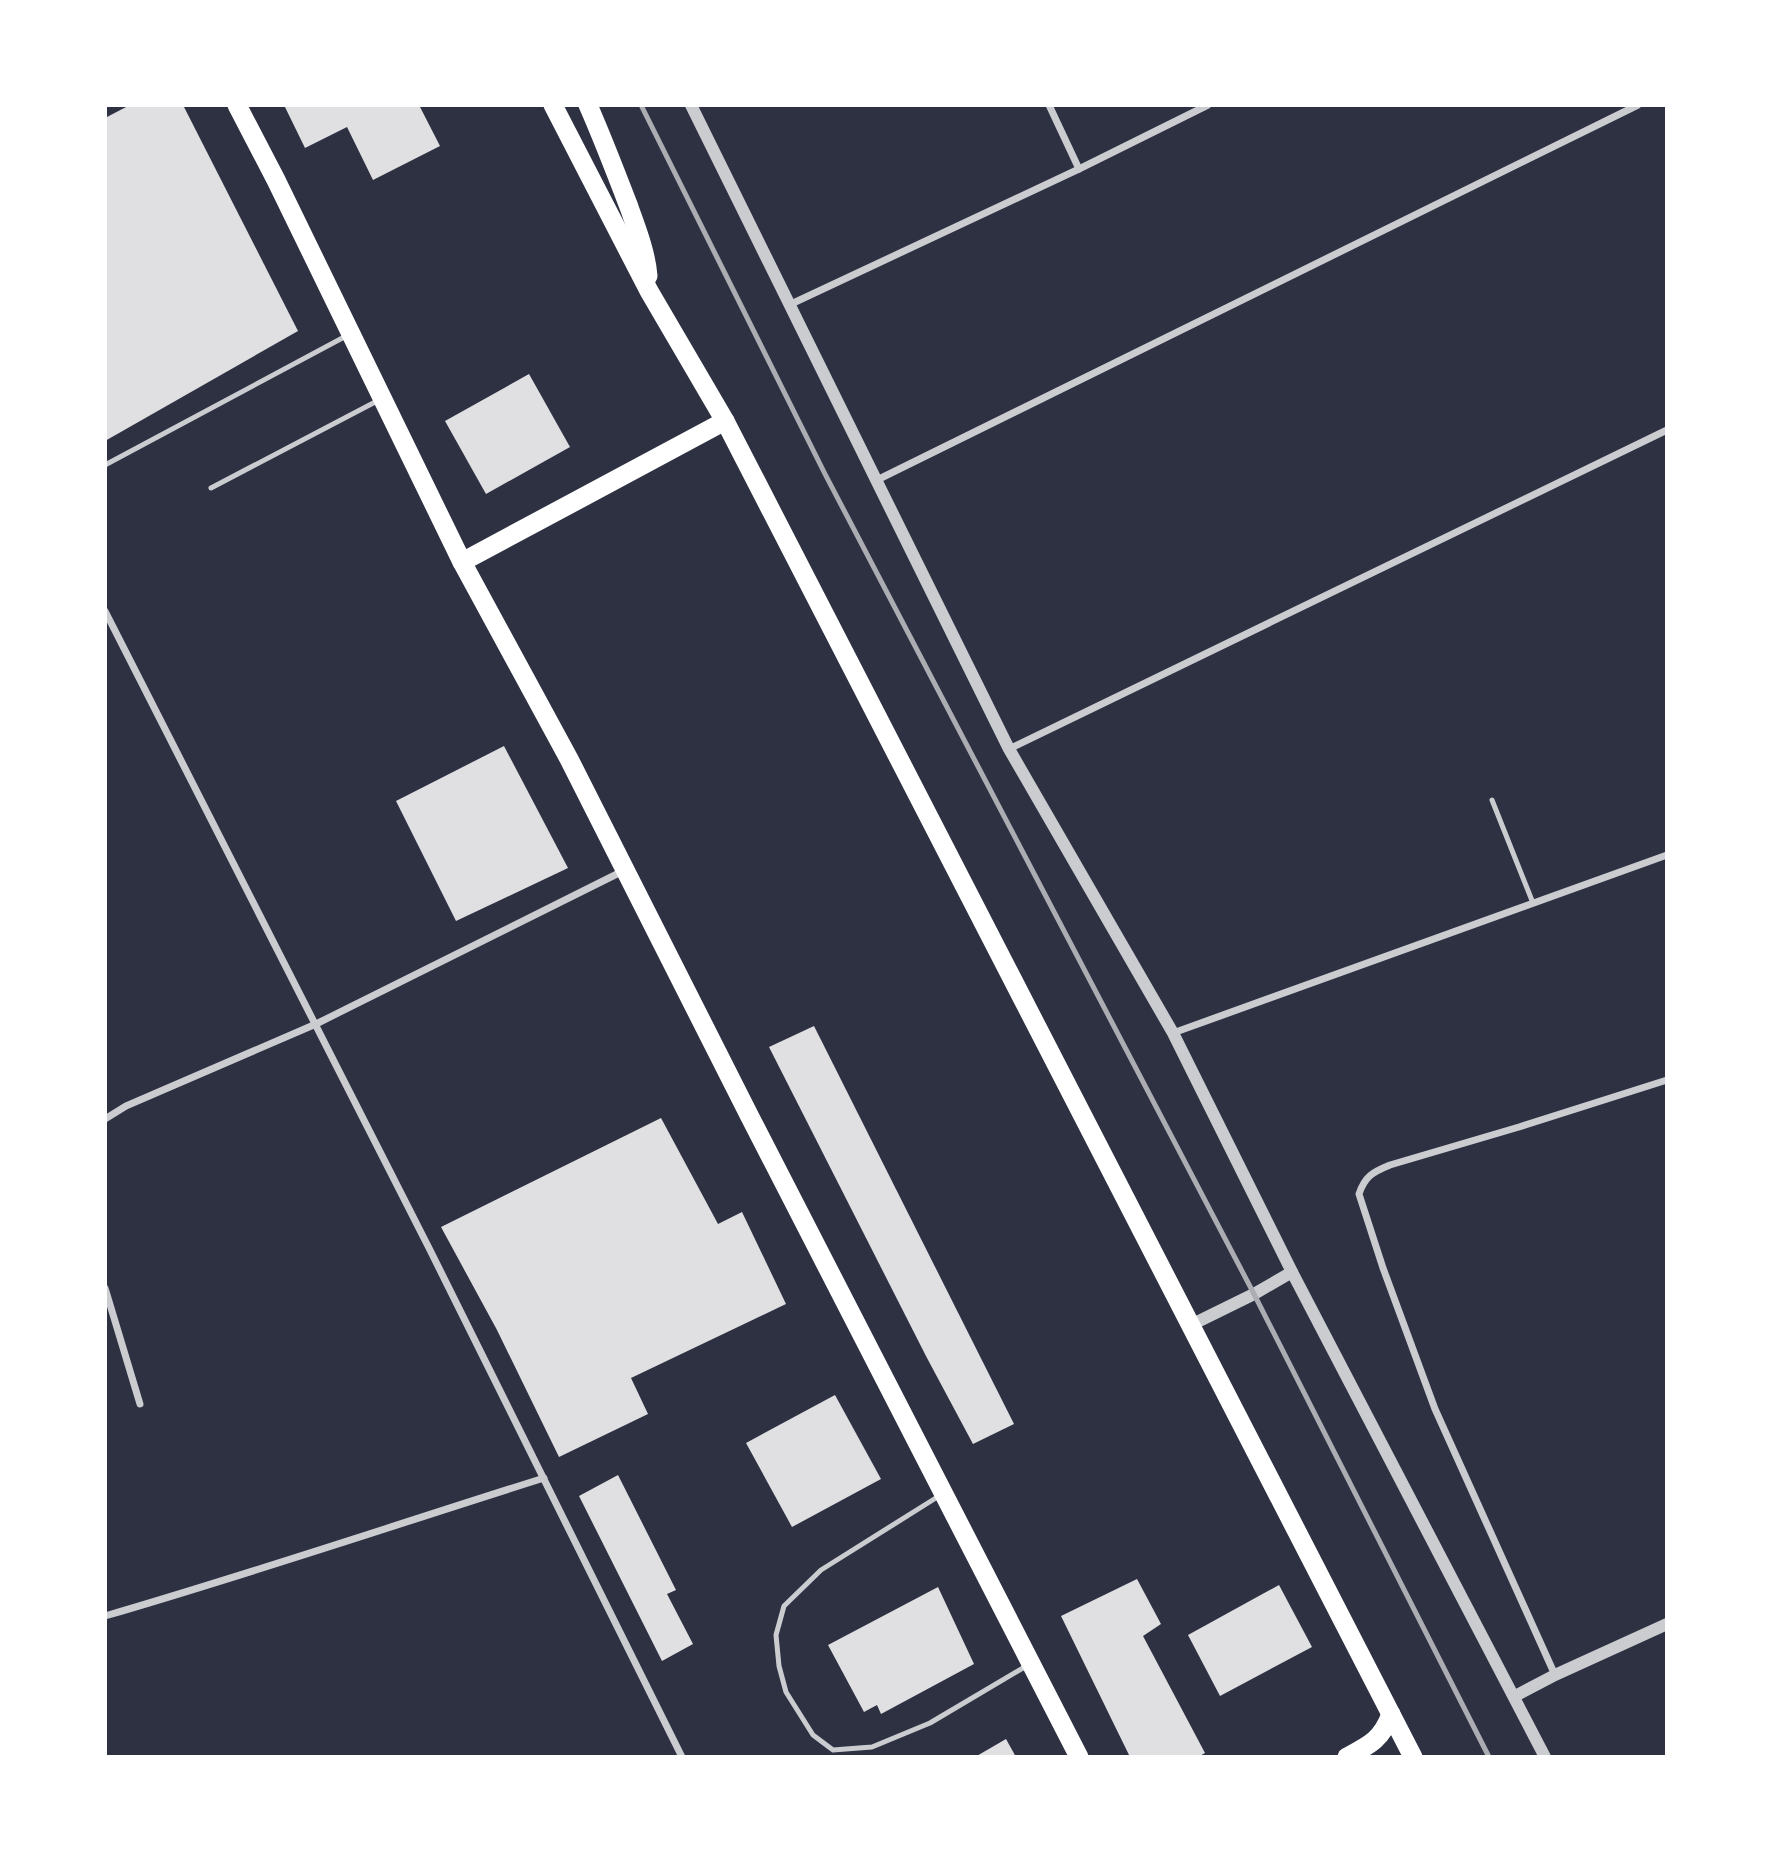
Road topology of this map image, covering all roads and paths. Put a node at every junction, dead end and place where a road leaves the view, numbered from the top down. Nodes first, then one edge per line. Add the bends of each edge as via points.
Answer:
1 (237, 105) edge
2 (553, 105) edge
3 (588, 105) edge
4 (691, 105) edge
5 (1049, 105) edge
6 (1208, 105) edge
7 (1639, 105) edge
8 (1079, 169) junction
9 (649, 291) junction
10 (789, 305) junction
11 (351, 334) junction
12 (382, 398) junction
13 (725, 421) junction
14 (1667, 430) edge
15 (105, 465) edge
16 (877, 481) junction
17 (211, 488) dead end
18 (462, 562) junction
19 (105, 611) edge
20 (1009, 749) junction
21 (1492, 800) dead end
22 (1667, 855) edge
23 (626, 870) junction
24 (1533, 903) junction
25 (316, 1024) junction
26 (1173, 1033) junction
27 (1667, 1080) edge
28 (105, 1119) edge
29 (1292, 1272) junction
30 (105, 1288) edge
31 (1191, 1325) junction
32 (140, 1404) dead end
33 (544, 1478) junction
34 (944, 1492) junction
35 (105, 1616) edge
36 (1667, 1624) edge
37 (1032, 1663) junction
38 (1555, 1675) junction
39 (1515, 1696) junction
40 (1391, 1714) junction
41 (682, 1757) edge
42 (1079, 1757) edge
43 (1347, 1757) edge
44 (1413, 1757) edge
45 (1545, 1757) edge

1 - 11 highway
2 - 9 highway
3 - 9 highway via 638,232 647,261
4 - 10 street
5 - 8 street
6 - 8 street
7 - 16 street
8 - 10 street
9 - 13 highway
10 - 16 street
11 - 12 highway
11 - 15 lane
12 - 17 lane
12 - 18 highway
13 - 18 highway
13 - 31 highway
14 - 20 street
16 - 20 street
18 - 23 highway
19 - 25 street
20 - 26 street
21 - 24 lane
22 - 24 street
23 - 25 street
23 - 34 highway
24 - 26 street
25 - 28 street
25 - 33 street
26 - 29 street
27 - 38 street via 1390,1165 1372,1172 1359,1194 1435,1409
29 - 31 street
29 - 39 street
30 - 32 street
31 - 40 highway
33 - 35 street
33 - 41 street
34 - 37 highway
34 - 37 lane via 821,1570 784,1606 776,1635 786,1692 813,1735 833,1750 872,1747 930,1723
36 - 38 street
37 - 42 highway
38 - 39 street
39 - 45 street
40 - 43 highway via 1378,1738
40 - 44 highway

